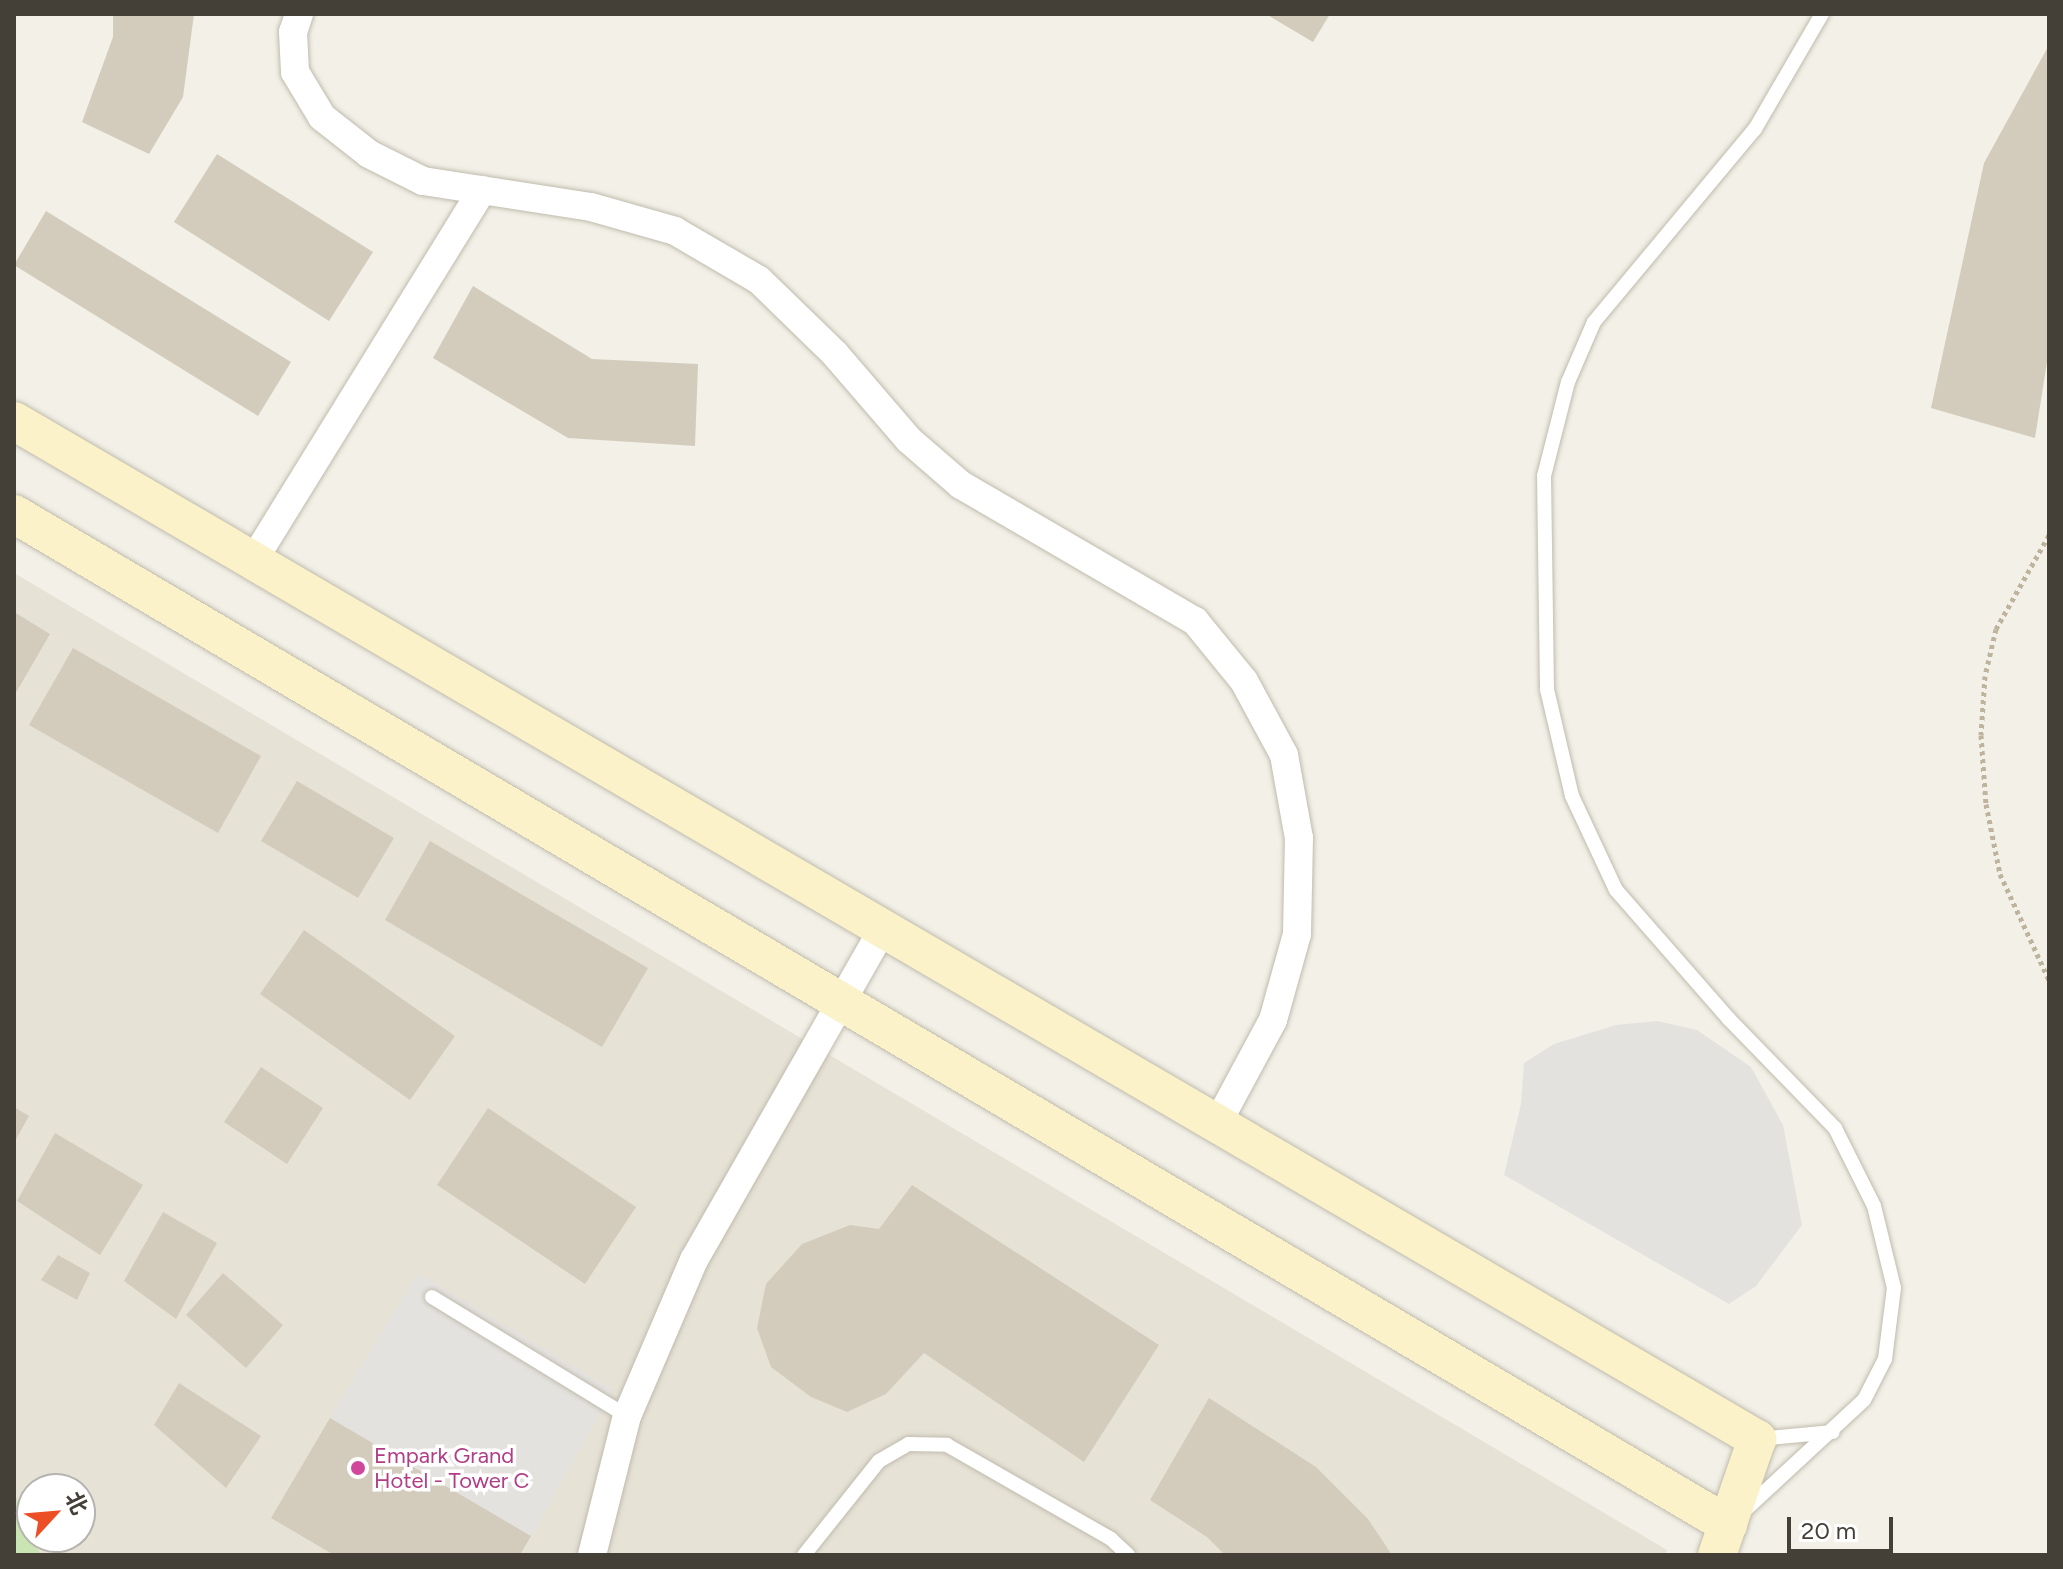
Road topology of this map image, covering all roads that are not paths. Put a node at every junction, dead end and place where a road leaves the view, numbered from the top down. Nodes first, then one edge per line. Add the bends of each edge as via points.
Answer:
1 (299, 14) edge
2 (1822, 14) edge
3 (482, 190) junction
4 (14, 421) edge
5 (14, 514) edge
6 (253, 561) junction
7 (883, 929) junction
8 (841, 999) junction
9 (1217, 1124) junction
10 (432, 1297) dead end
11 (627, 1416) junction
12 (1833, 1432) junction
13 (1757, 1439) junction
14 (1723, 1540) edge
15 (592, 1555) edge
16 (804, 1555) edge
17 (1128, 1555) edge

1 - 3 street via 293,32 295,72 322,117 369,154 423,181
2 - 12 lane via 1755,129 1613,294 1584,342 1563,396 1544,476 1544,586 1547,689 1572,796 1616,890 1729,1019 1835,1128 1874,1206 1894,1288 1885,1359 1864,1400
3 - 6 street
3 - 9 street via 591,207 675,231 759,280 835,354 909,440 961,485 1195,621 1244,681 1284,755 1299,838 1297,934 1273,1020
4 - 6 street
5 - 8 street
6 - 7 street
7 - 8 street
7 - 9 street
8 - 11 street via 694,1260
8 - 14 street
9 - 13 street
10 - 11 lane
11 - 15 street
12 - 13 lane
12 - 14 lane
13 - 14 street
16 - 17 lane via 879,1461 908,1444 947,1445 1111,1539

